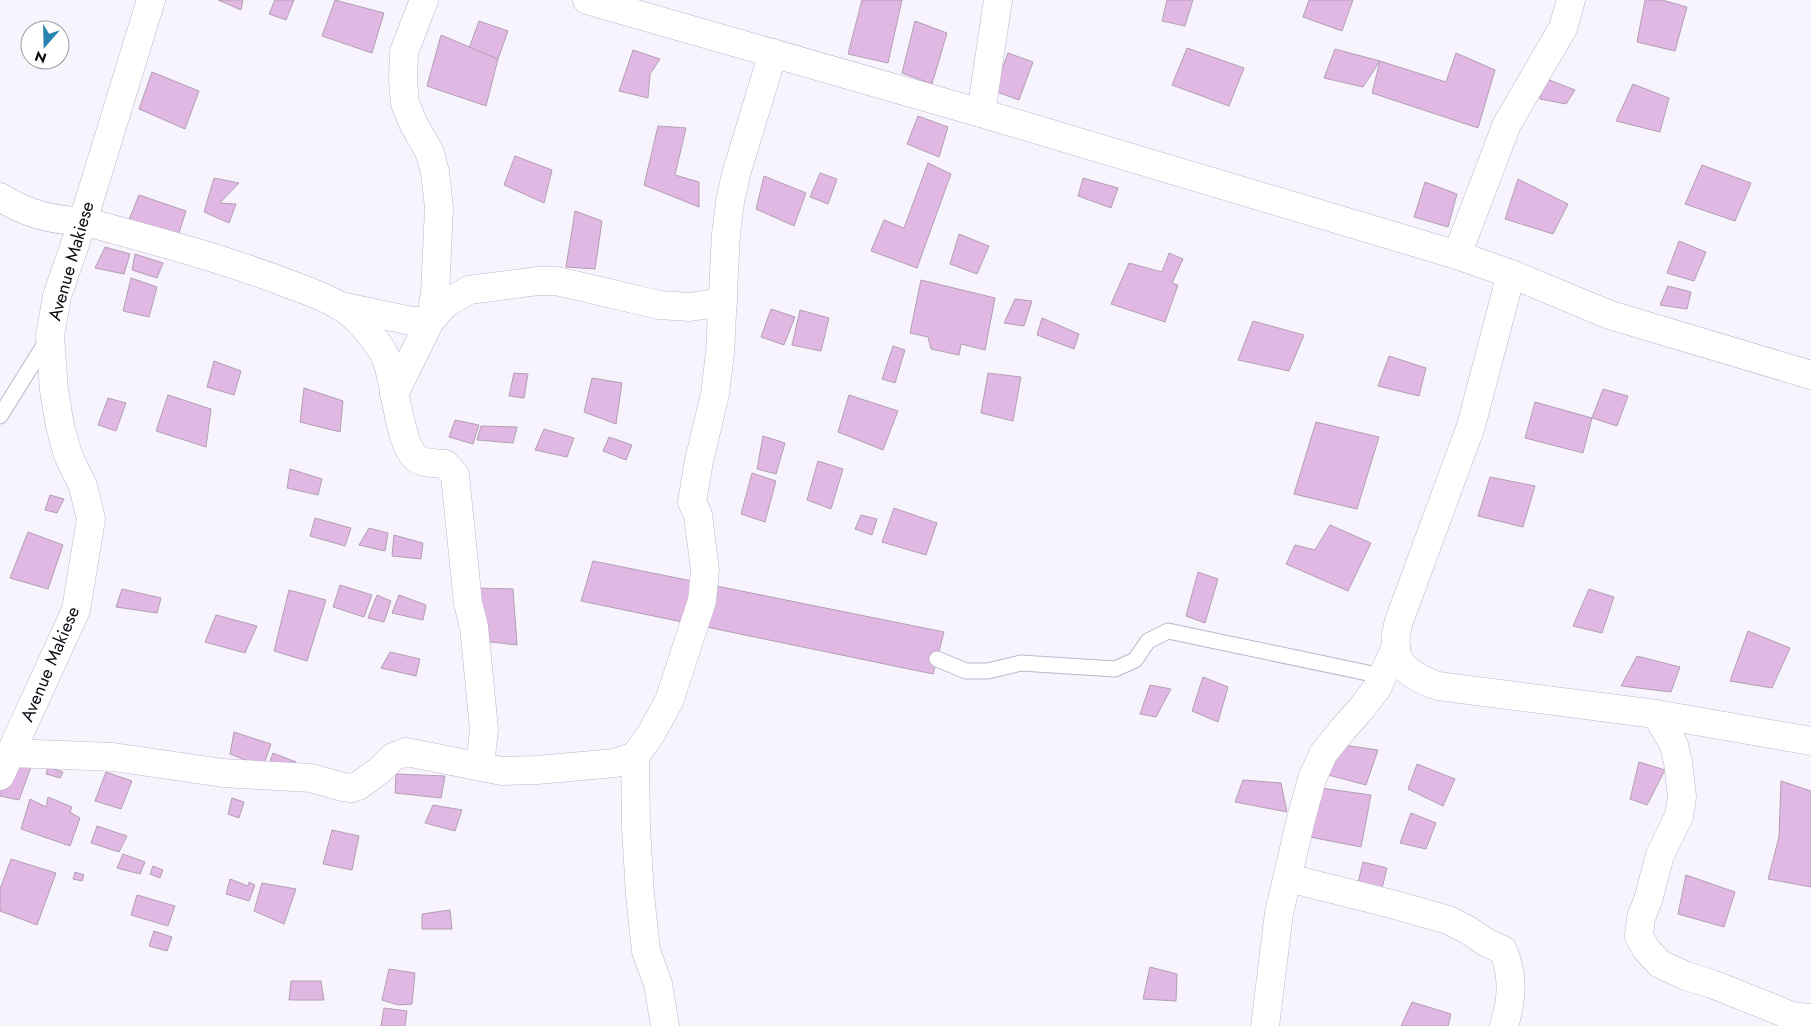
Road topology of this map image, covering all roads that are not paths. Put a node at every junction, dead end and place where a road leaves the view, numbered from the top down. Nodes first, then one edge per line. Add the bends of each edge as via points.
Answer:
1 (424, 0) edge
2 (587, 0) edge
3 (998, 0) edge
4 (1571, 0) edge
5 (155, 1) edge
6 (773, 53) junction
7 (981, 113) junction
8 (0, 197) edge
9 (83, 221) junction
10 (1457, 255) junction
11 (1511, 274) junction
12 (723, 302) junction
13 (339, 305) junction
14 (430, 321) junction
15 (50, 336) junction
16 (1811, 375) edge
17 (394, 394) junction
18 (0, 416) edge
19 (1396, 647) junction
20 (938, 659) dead end
21 (1382, 676) junction
22 (1656, 714) junction
23 (1811, 741) edge
24 (635, 756) junction
25 (4, 760) edge
26 (480, 766) junction
27 (1288, 878) junction
28 (1811, 1018) edge
29 (666, 1026) edge
30 (1265, 1026) edge
31 (1504, 1026) edge

1 - 14 street via 404,52 403,80 405,103 430,153 435,172 439,208 435,294
2 - 6 street
3 - 7 street
4 - 10 street via 1563,28 1507,124
5 - 9 street, Avenue Makiese
6 - 7 street
6 - 12 street via 730,202
7 - 10 street
8 - 9 street via 16,208 65,221
9 - 13 street via 246,267
9 - 15 street, Avenue Makiese via 57,296
10 - 11 street
11 - 16 street via 1610,315
11 - 19 street via 1471,426 1399,621
12 - 14 street via 690,307 659,304 574,285 538,281 469,290 446,303
12 - 24 street via 715,394 692,502 698,515 705,570 702,600 669,701
13 - 14 street via 412,321
13 - 17 street via 358,320 387,359
14 - 17 street
15 - 18 lane
15 - 25 street, Avenue Makiese via 60,426 68,455 83,486 91,519 76,610
17 - 26 street via 401,425 415,457 424,462 446,464 455,476 484,729
19 - 21 street
19 - 22 street via 1405,668 1417,678 1438,686
20 - 21 lane via 966,671 988,672 1020,663 1115,669 1135,660 1148,641 1168,632
21 - 27 street via 1377,688 1323,754 1312,779
22 - 23 street
22 - 28 street via 1674,745 1682,797 1678,816 1660,855 1641,918 1639,936 1660,964 1792,1016
24 - 26 street via 615,763 537,770 502,771
24 - 29 street via 636,827 646,951 658,984
25 - 26 street via 113,758 223,773 311,778 351,788 380,770 393,757 406,752
27 - 30 street via 1280,913
27 - 31 street via 1448,920 1503,950 1509,965 1512,990

